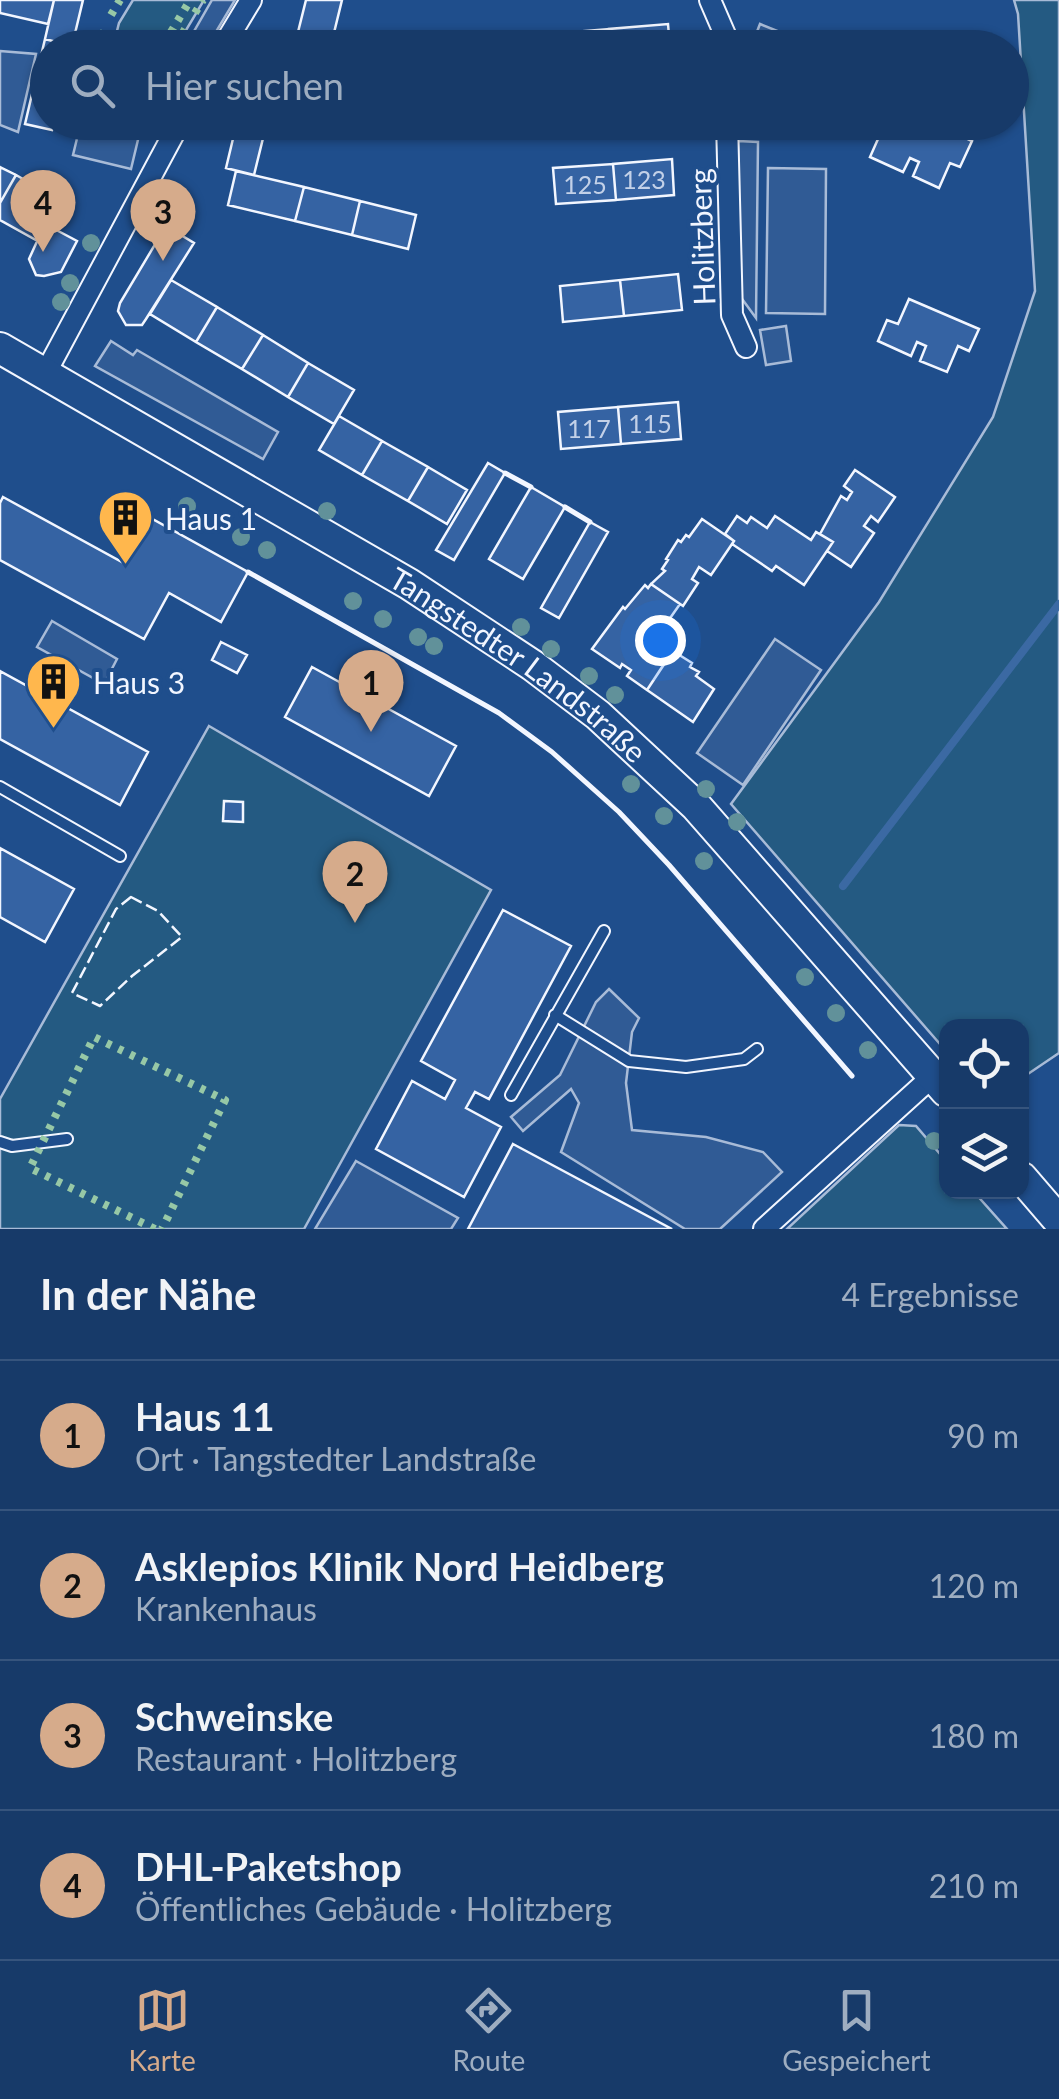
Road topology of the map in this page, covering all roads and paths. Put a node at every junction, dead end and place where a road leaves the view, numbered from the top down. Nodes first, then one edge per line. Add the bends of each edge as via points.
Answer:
1 (251, 0) edge
2 (710, 0) edge
3 (233, 30) edge
4 (723, 30) edge
5 (170, 140) edge
6 (727, 140) edge
7 (746, 347) dead end
8 (0, 348) edge
9 (45, 374) junction
10 (0, 787) edge
11 (120, 856) dead end
12 (604, 931) dead end
13 (555, 1015) junction
14 (757, 1049) dead end
15 (939, 1082) edge
16 (939, 1084) edge
17 (510, 1095) dead end
18 (67, 1139) dead end
19 (0, 1142) edge
20 (1029, 1186) edge
21 (1059, 1221) edge
22 (764, 1229) edge

1 - 3 street
2 - 4 street
5 - 9 street
6 - 7 street, Holitzberg via 732,315
8 - 9 street, Tangstedter Landstraße
9 - 15 street, Tangstedter Landstraße via 409,584 598,714 696,806
10 - 11 lane
12 - 13 lane
13 - 14 lane via 629,1060 686,1067 744,1059
13 - 17 lane
16 - 22 street
18 - 19 lane
20 - 21 street

